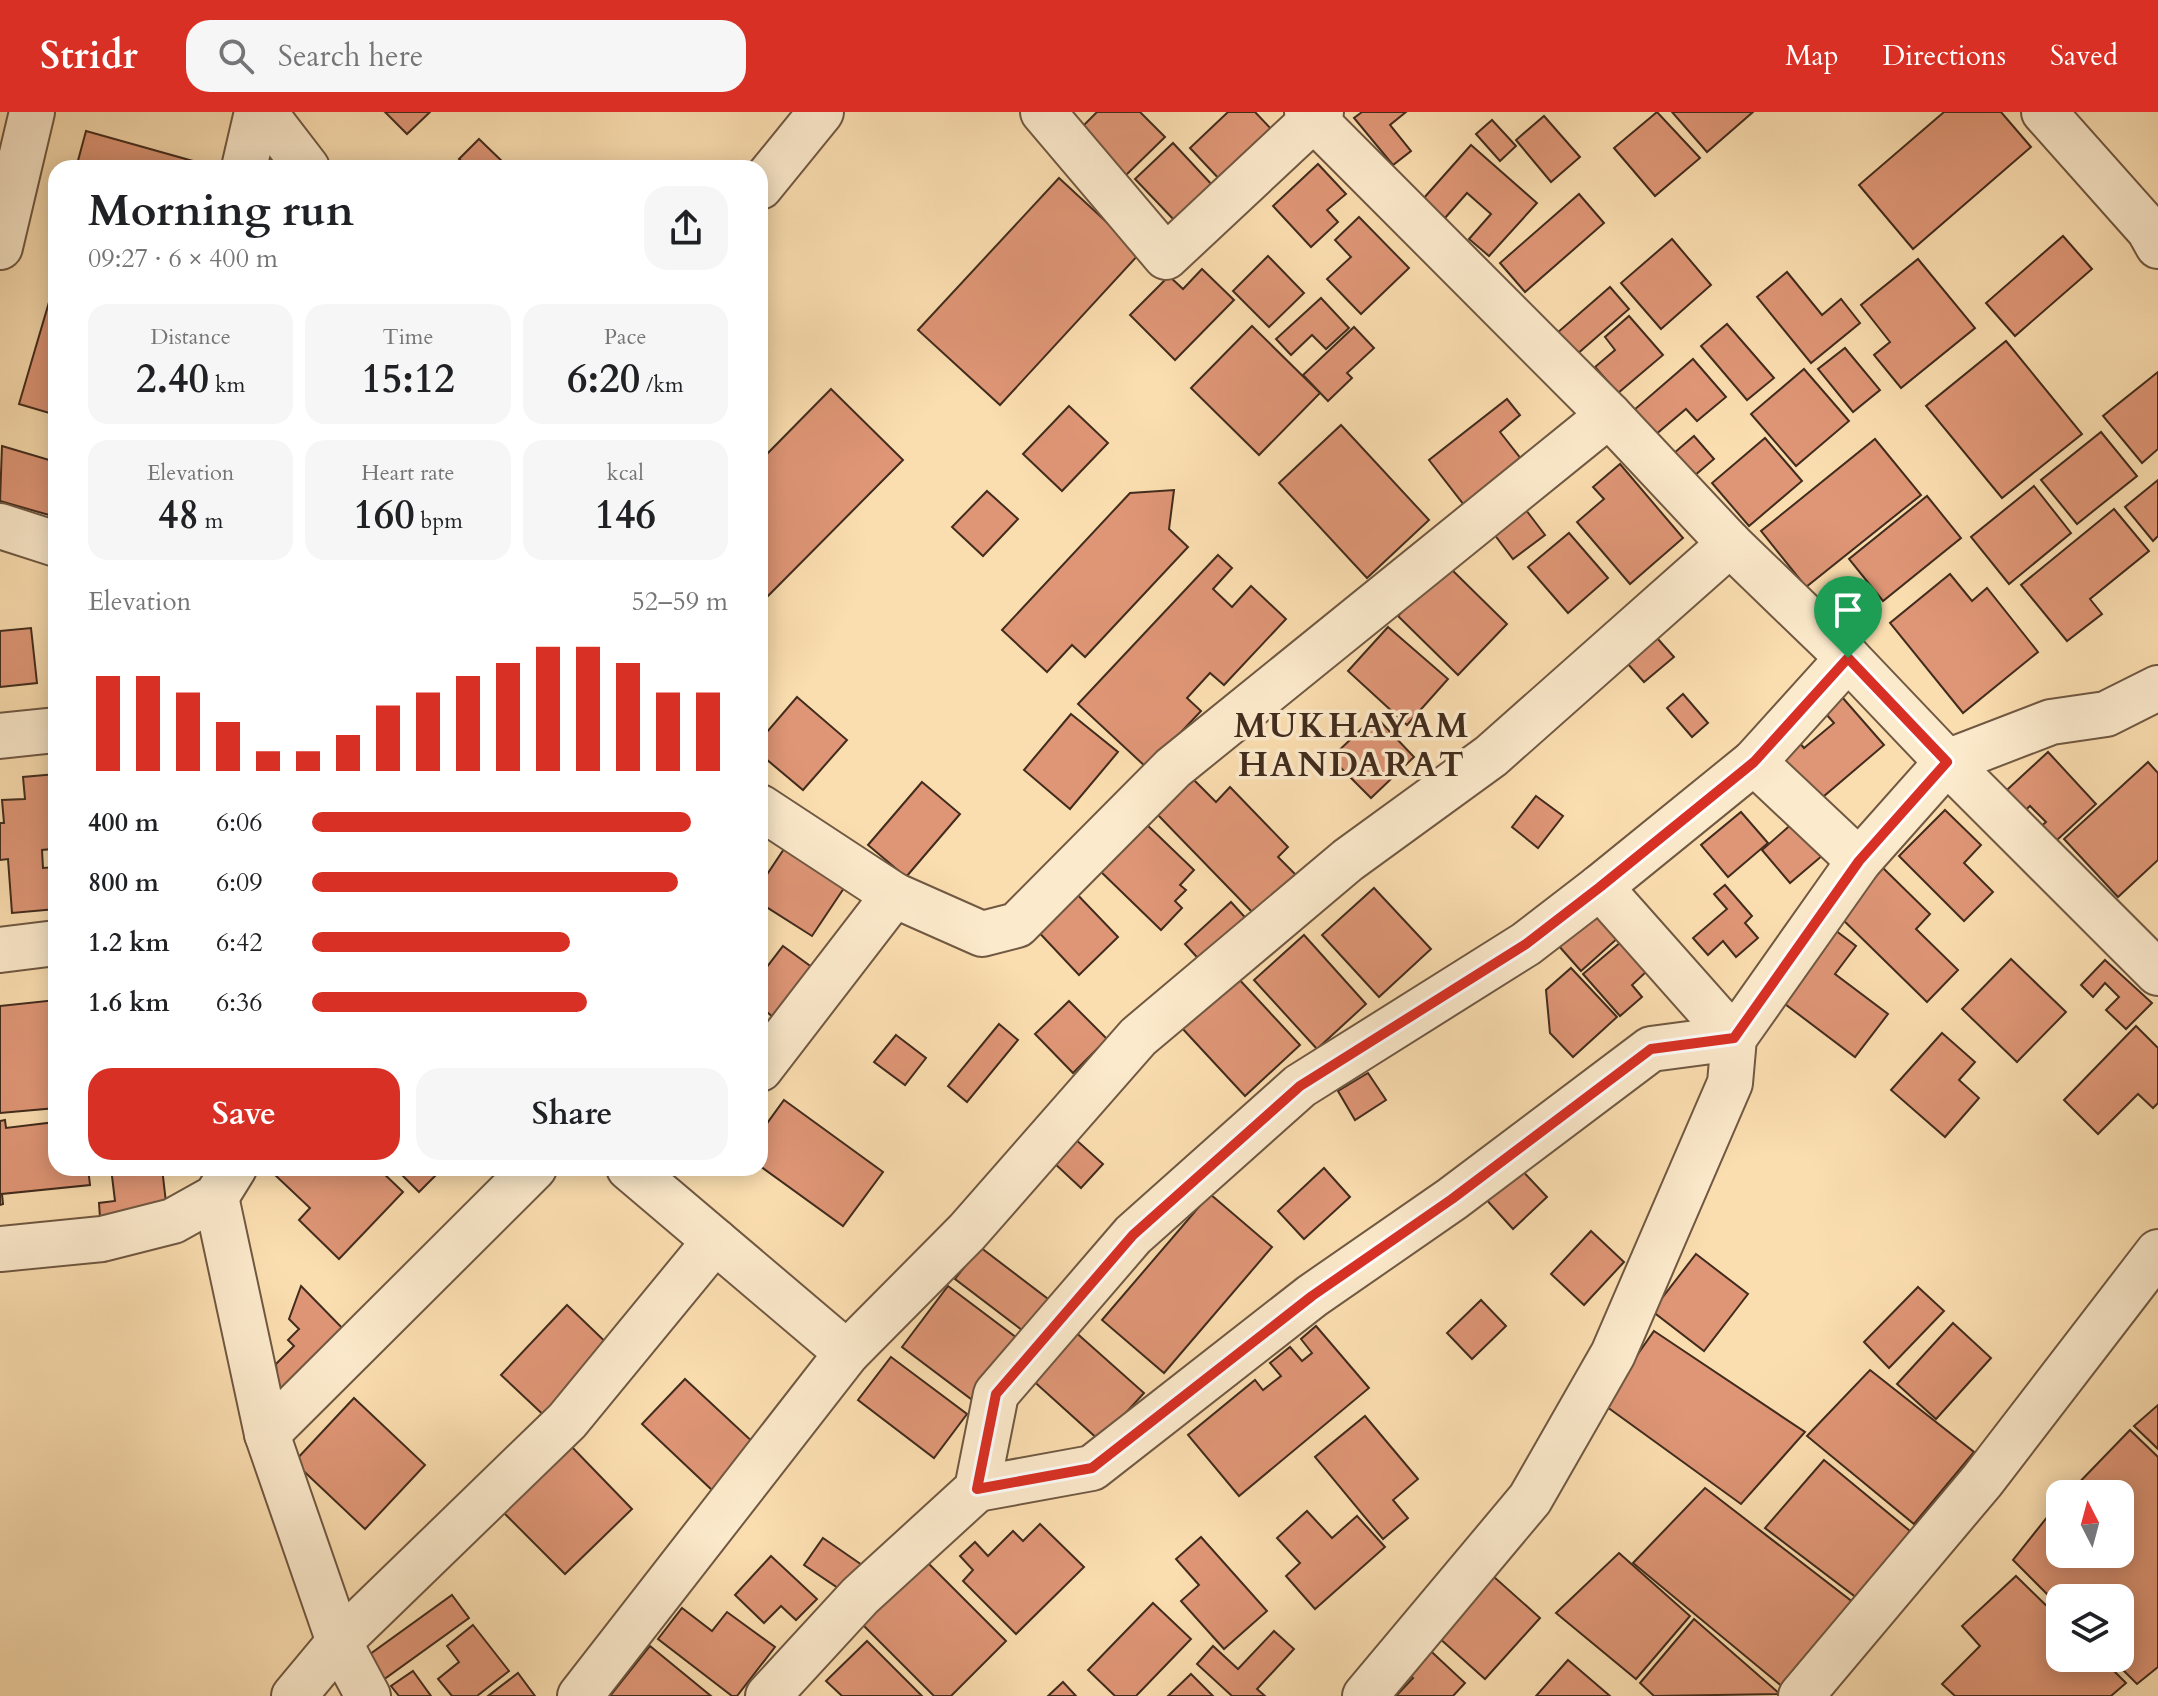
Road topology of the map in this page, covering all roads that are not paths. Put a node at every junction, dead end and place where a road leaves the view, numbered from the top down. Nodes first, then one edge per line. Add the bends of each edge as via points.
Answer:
1 (32, 112) edge
2 (257, 112) edge
3 (264, 112) edge
4 (821, 112) edge
5 (1043, 112) edge
6 (2044, 112) edge
7 (1314, 115) edge
8 (246, 160) edge
9 (301, 160) edge
10 (768, 177) edge
11 (2158, 246) edge
12 (0, 247) edge
13 (1609, 415) junction
14 (0, 526) edge
15 (48, 541) edge
16 (1730, 544) junction
17 (1848, 658) junction
18 (2158, 688) edge
19 (48, 731) edge
20 (0, 736) edge
21 (1754, 762) junction
22 (1947, 762) junction
23 (768, 812) edge
24 (1859, 861) junction
25 (1600, 887) junction
26 (894, 895) junction
27 (48, 944) edge
28 (0, 950) edge
29 (2158, 973) edge
30 (1734, 1038) junction
31 (768, 1059) edge
32 (526, 1176) edge
33 (225, 1182) edge
34 (673, 1182) edge
35 (715, 1241) junction
36 (0, 1249) edge
37 (2158, 1252) edge
38 (847, 1353) junction
39 (267, 1434) junction
40 (977, 1489) junction
41 (339, 1642) junction
42 (294, 1696) edge
43 (368, 1696) edge
44 (580, 1696) edge
45 (768, 1696) edge
46 (1365, 1696) edge
47 (1801, 1696) edge

1 - 12 street
2 - 8 street
3 - 9 street
4 - 10 street
5 - 7 street via 1166,257
6 - 11 street
7 - 13 street
13 - 16 street
13 - 26 street via 1173,768 1017,925 982,934
14 - 15 street
16 - 17 street
16 - 38 street via 1491,756 1348,860 1138,1037 967,1232
17 - 21 street
17 - 22 street
18 - 22 street via 2106,714 2051,722
19 - 20 street
21 - 24 street
21 - 25 street
22 - 24 street
22 - 29 street
23 - 26 street
24 - 30 street
25 - 30 street
25 - 40 street via 1526,944 1300,1086 1133,1235 996,1394
26 - 31 street
27 - 28 street
30 - 40 street via 1651,1049 1452,1199 1312,1296 1092,1468
30 - 46 street via 1730,1083 1613,1354 1530,1499
32 - 39 street
33 - 36 street via 173,1221 102,1239
33 - 39 street
34 - 35 street
35 - 38 street
35 - 41 street via 567,1421
37 - 47 street via 1982,1481
38 - 44 street
39 - 41 street
40 - 45 street via 860,1596
41 - 42 street
41 - 43 street

